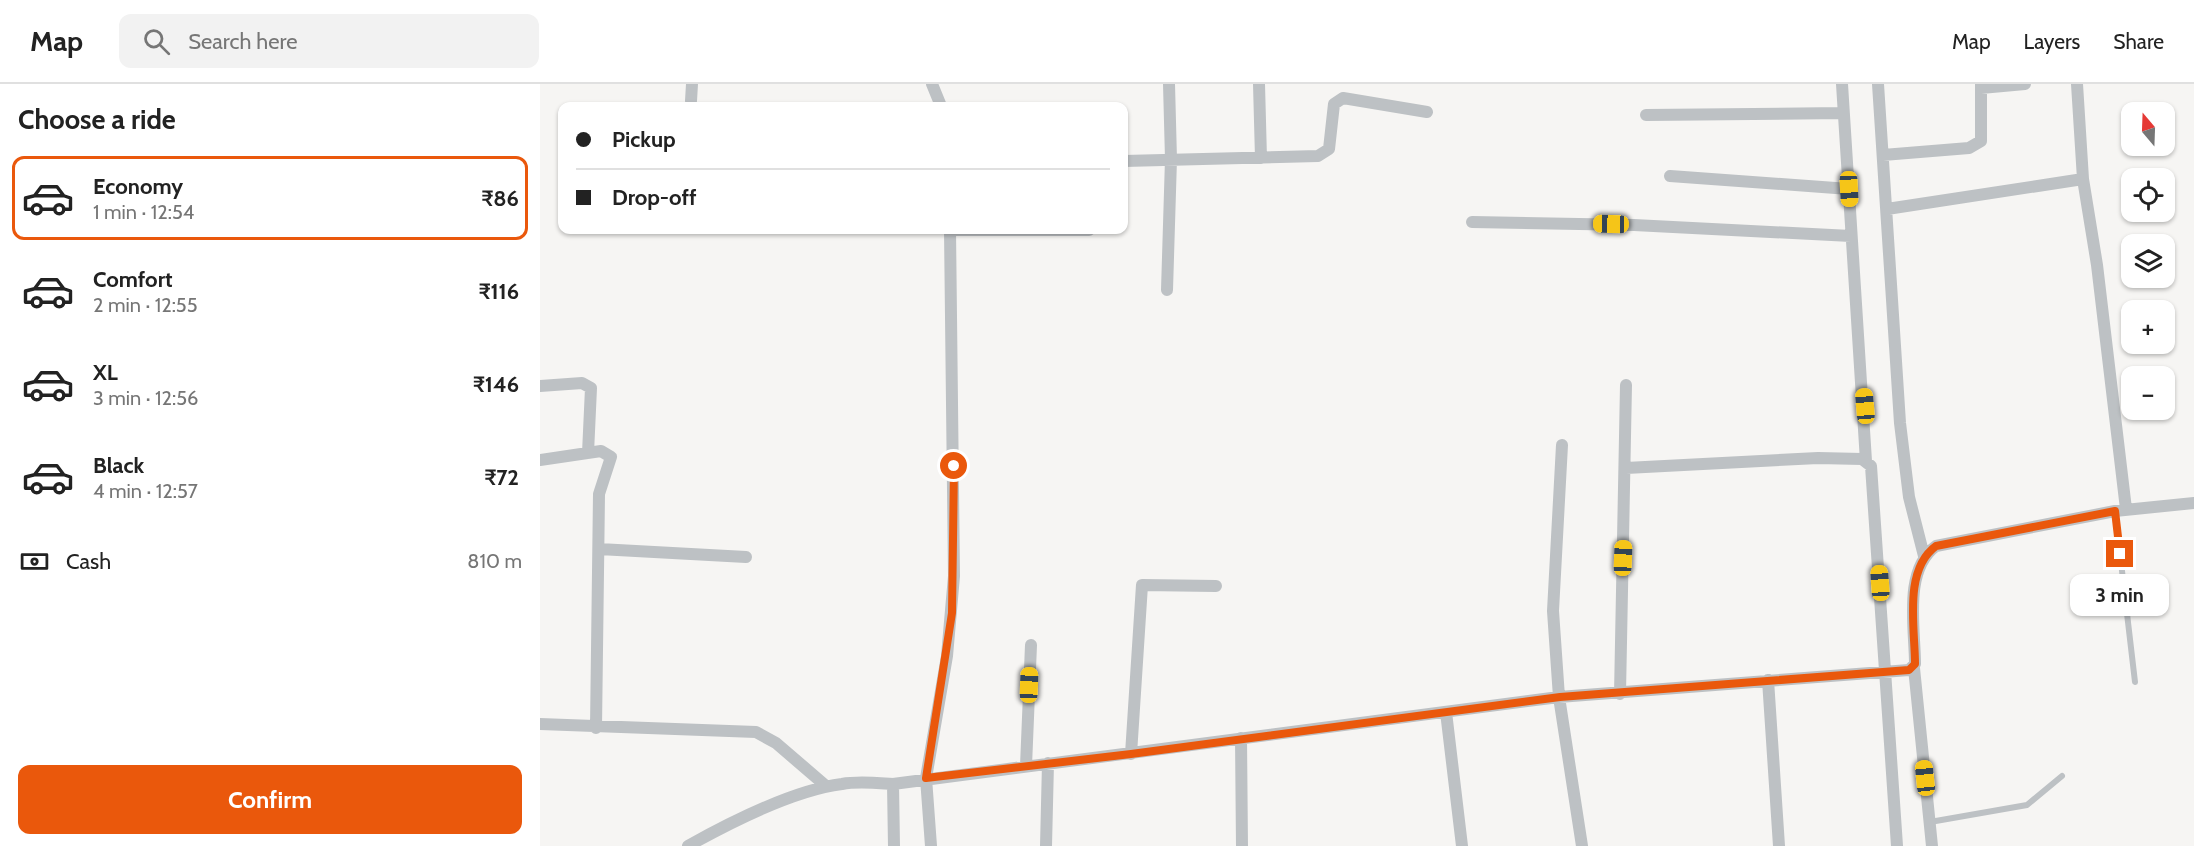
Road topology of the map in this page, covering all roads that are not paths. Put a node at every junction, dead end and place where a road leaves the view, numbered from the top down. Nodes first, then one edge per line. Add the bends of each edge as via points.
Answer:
1 (692, 84) edge
2 (932, 84) edge
3 (1169, 84) edge
4 (1259, 84) edge
5 (1842, 84) edge
6 (1878, 84) edge
7 (2025, 84) edge
8 (2077, 84) edge
9 (1981, 86) edge
10 (691, 101) dead end
11 (939, 102) edge
12 (1427, 112) dead end
13 (1844, 113) junction
14 (1646, 115) dead end
15 (1883, 155) junction
16 (1261, 158) junction
17 (1171, 159) junction
18 (1128, 161) edge
19 (1670, 176) dead end
20 (2083, 179) junction
21 (1849, 189) junction
22 (1887, 209) junction
23 (1472, 222) dead end
24 (950, 234) edge
25 (1851, 236) junction
26 (1167, 290) dead end
27 (1626, 385) dead end
28 (540, 386) edge
29 (1562, 445) dead end
30 (588, 453) junction
31 (540, 460) edge
32 (1866, 461) junction
33 (1626, 468) junction
34 (2194, 503) edge
35 (2120, 510) junction
36 (599, 549) junction
37 (1924, 556) junction
38 (746, 557) dead end
39 (1216, 586) dead end
40 (1031, 645) dead end
41 (1907, 670) junction
42 (1885, 672) junction
43 (1768, 680) junction
44 (2135, 682) dead end
45 (1620, 694) junction
46 (1560, 697) junction
47 (1446, 712) junction
48 (540, 724) edge
49 (596, 728) junction
50 (1241, 738) junction
51 (1131, 754) junction
52 (1048, 763) junction
53 (1026, 766) junction
54 (2062, 776) dead end
55 (926, 778) junction
56 (893, 784) junction
57 (826, 786) junction
58 (1929, 822) junction
59 (688, 846) edge
60 (894, 846) edge
61 (931, 846) edge
62 (1046, 846) edge
63 (1242, 846) edge
64 (1462, 846) edge
65 (1582, 846) edge
66 (1779, 846) edge
67 (1898, 846) edge
68 (1932, 846) edge

1 - 10 street
2 - 11 street
3 - 17 street
4 - 16 street
5 - 13 street
6 - 15 street
7 - 9 street
8 - 20 street
9 - 15 street via 1982,141 1969,148
12 - 16 street via 1343,98 1334,104 1326,153
13 - 14 street
13 - 21 street
15 - 22 street
16 - 17 street
17 - 18 street
17 - 26 street
19 - 21 street
20 - 22 street
20 - 35 street via 2097,265
21 - 25 street
22 - 37 street via 1900,423 1910,497
23 - 25 street
24 - 55 street via 954,576 947,656
25 - 32 street
27 - 33 street
28 - 30 street via 582,383 591,388
29 - 46 street via 1554,611
30 - 31 street
30 - 36 street via 601,451 610,456 600,485
32 - 33 street via 1818,458
32 - 42 street via 1872,474
33 - 45 street
34 - 35 street
35 - 37 street via 1944,542
35 - 44 lane
36 - 38 street
36 - 49 street
37 - 41 street via 1915,588
39 - 51 street via 1142,585
40 - 53 street
41 - 42 street
41 - 58 street
42 - 43 street
42 - 67 street
43 - 45 street
43 - 66 street
45 - 46 street
46 - 47 street
46 - 65 street
47 - 50 street
47 - 64 street
48 - 49 street
49 - 57 street via 756,732 776,743
50 - 51 street
50 - 63 street
51 - 52 street
52 - 53 street
52 - 62 street
53 - 55 street
54 - 58 lane via 2027,805
55 - 56 street
55 - 61 street
56 - 57 street
56 - 60 street
57 - 59 street via 737,820
58 - 68 street

